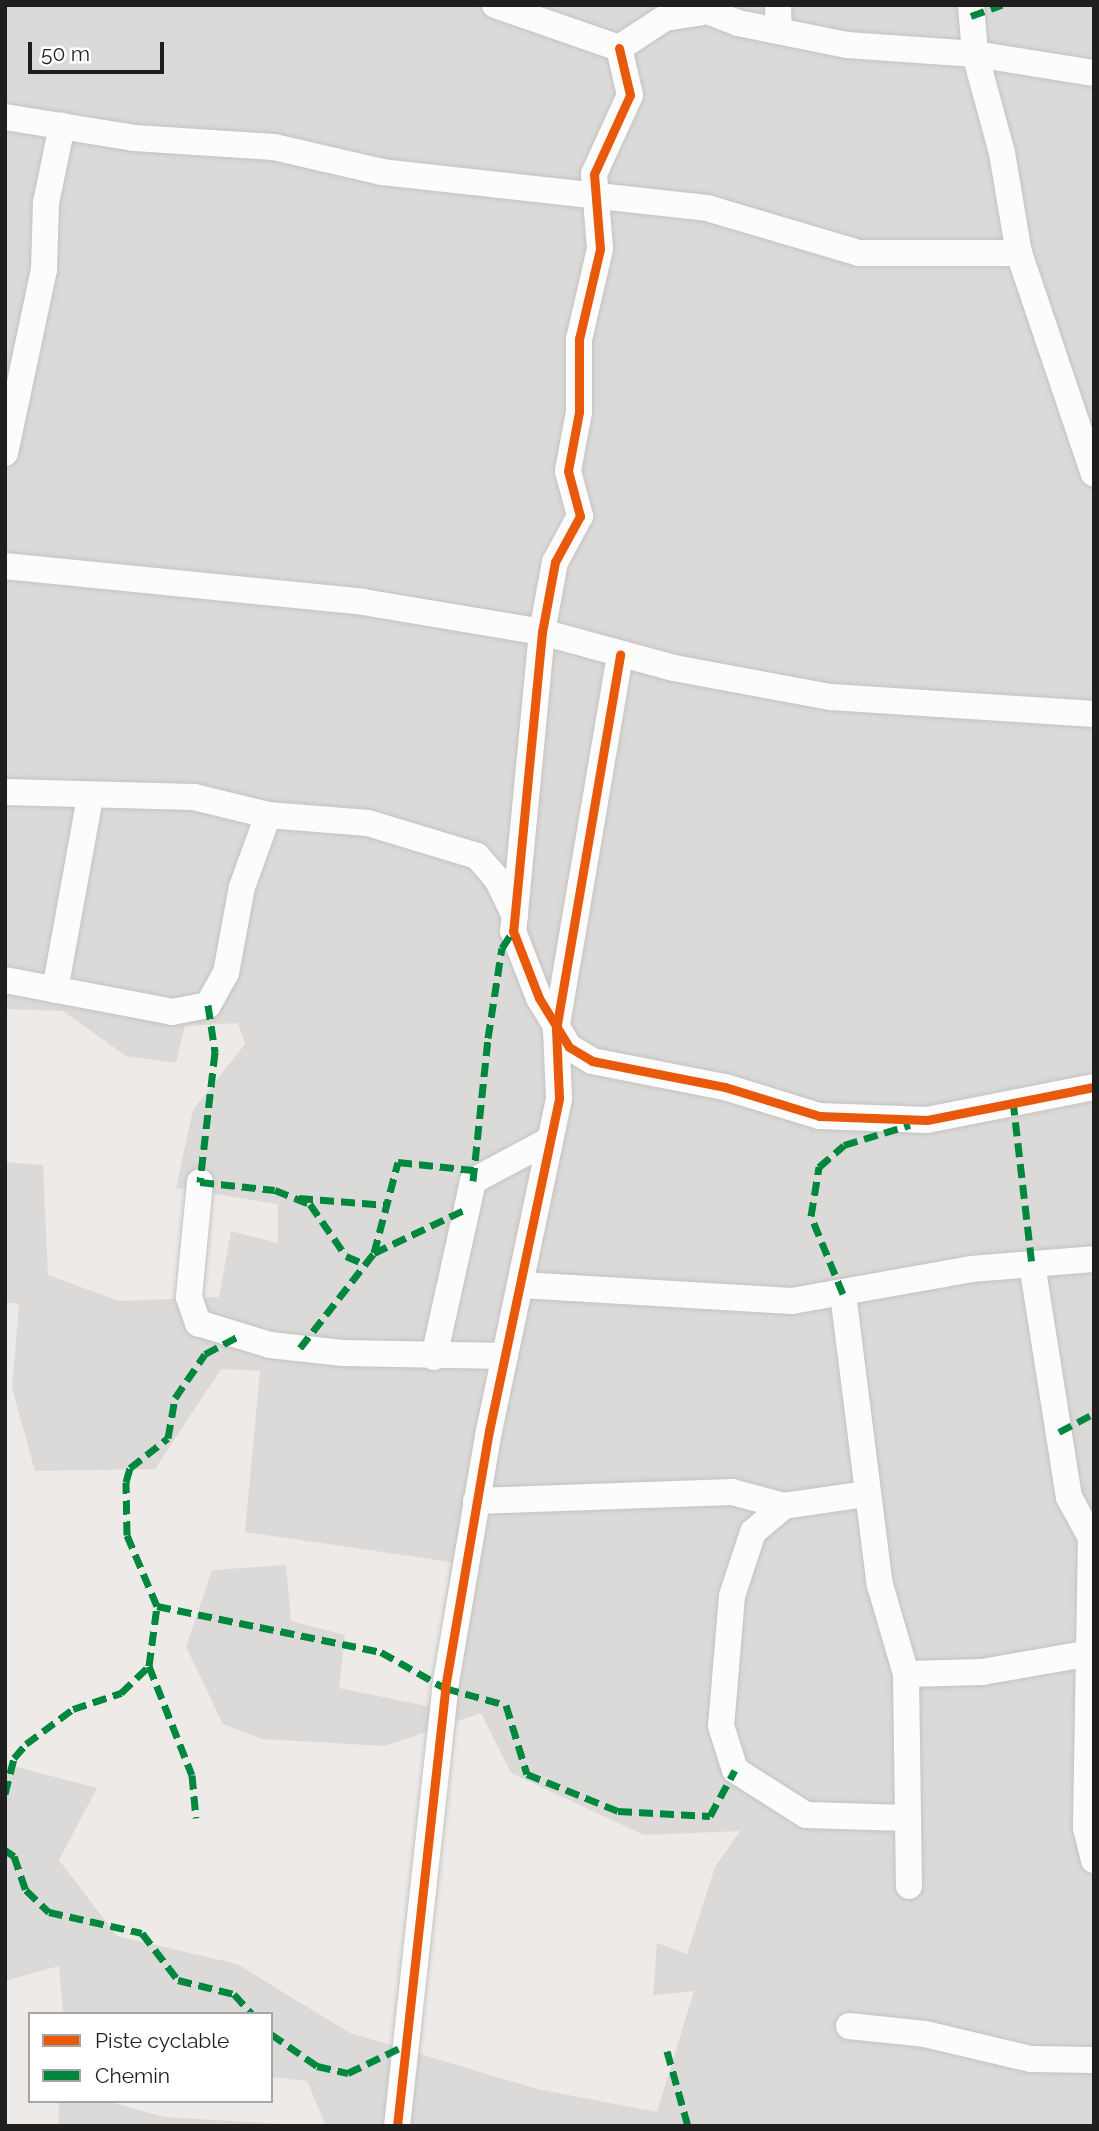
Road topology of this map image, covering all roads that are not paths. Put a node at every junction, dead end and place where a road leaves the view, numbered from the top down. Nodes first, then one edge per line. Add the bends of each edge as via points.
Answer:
1 (495, 5) edge
2 (971, 5) edge
3 (696, 9) edge
4 (778, 18) edge
5 (620, 48) junction
6 (975, 54) junction
7 (1094, 73) edge
8 (5, 117) edge
9 (62, 127) junction
10 (595, 193) junction
11 (1019, 253) junction
12 (1088, 440) edge
13 (5, 453) edge
14 (1094, 474) edge
15 (5, 566) edge
16 (542, 632) junction
17 (620, 654) junction
18 (1094, 715) edge
19 (5, 792) edge
20 (90, 798) junction
21 (268, 815) junction
22 (515, 918) junction
23 (5, 980) edge
24 (55, 990) junction
25 (556, 1030) junction
26 (1094, 1087) edge
27 (548, 1140) junction
28 (200, 1182) dead end
29 (1094, 1259) edge
30 (1032, 1264) junction
31 (521, 1285) junction
32 (843, 1294) junction
33 (505, 1356) junction
34 (434, 1357) junction
35 (866, 1494) junction
36 (476, 1501) junction
37 (784, 1506) junction
38 (1093, 1538) edge
39 (1091, 1653) junction
40 (906, 1674) junction
41 (907, 1818) junction
42 (1094, 1860) edge
43 (909, 1886) dead end
44 (849, 2026) dead end
45 (1094, 2060) edge
46 (397, 2126) edge

1 - 5 street
2 - 6 street
3 - 4 street
3 - 5 street via 666,18
4 - 6 street via 847,45
5 - 10 street via 630,95 599,160
6 - 7 street
6 - 11 street via 1002,153
8 - 9 street
9 - 10 street via 274,147 382,172
9 - 13 street via 46,203 44,270
10 - 11 street via 707,208 859,253
10 - 16 street via 600,249 580,323 579,412 568,471 580,516 555,562
11 - 12 street
12 - 14 street
15 - 16 street via 339,599
16 - 17 street
16 - 22 street
17 - 18 street via 831,697
17 - 25 street
19 - 20 street
20 - 21 street via 194,797
20 - 24 street
21 - 22 street via 368,823 477,856 498,879
21 - 24 street via 242,887 226,973 208,1004 172,1012
22 - 25 street via 521,952
23 - 24 street
25 - 26 street via 592,1061 725,1087 818,1116 927,1120
25 - 27 street via 562,1076
27 - 31 street
27 - 34 street via 473,1181
28 - 34 street via 189,1297 198,1323 270,1345
29 - 30 street
30 - 32 street
30 - 38 street via 1069,1497
31 - 32 street via 742,1302
31 - 33 street
32 - 35 street
33 - 34 street
33 - 36 street
35 - 37 street
35 - 40 street via 884,1608
36 - 37 street via 732,1492
36 - 46 street via 445,1688
37 - 41 street via 753,1532 736,1581 720,1713 726,1749 735,1770 806,1815
38 - 39 street
39 - 40 street via 982,1672
39 - 42 street via 1086,1828
40 - 41 street
41 - 43 street
44 - 45 street via 925,2034 1031,2059

